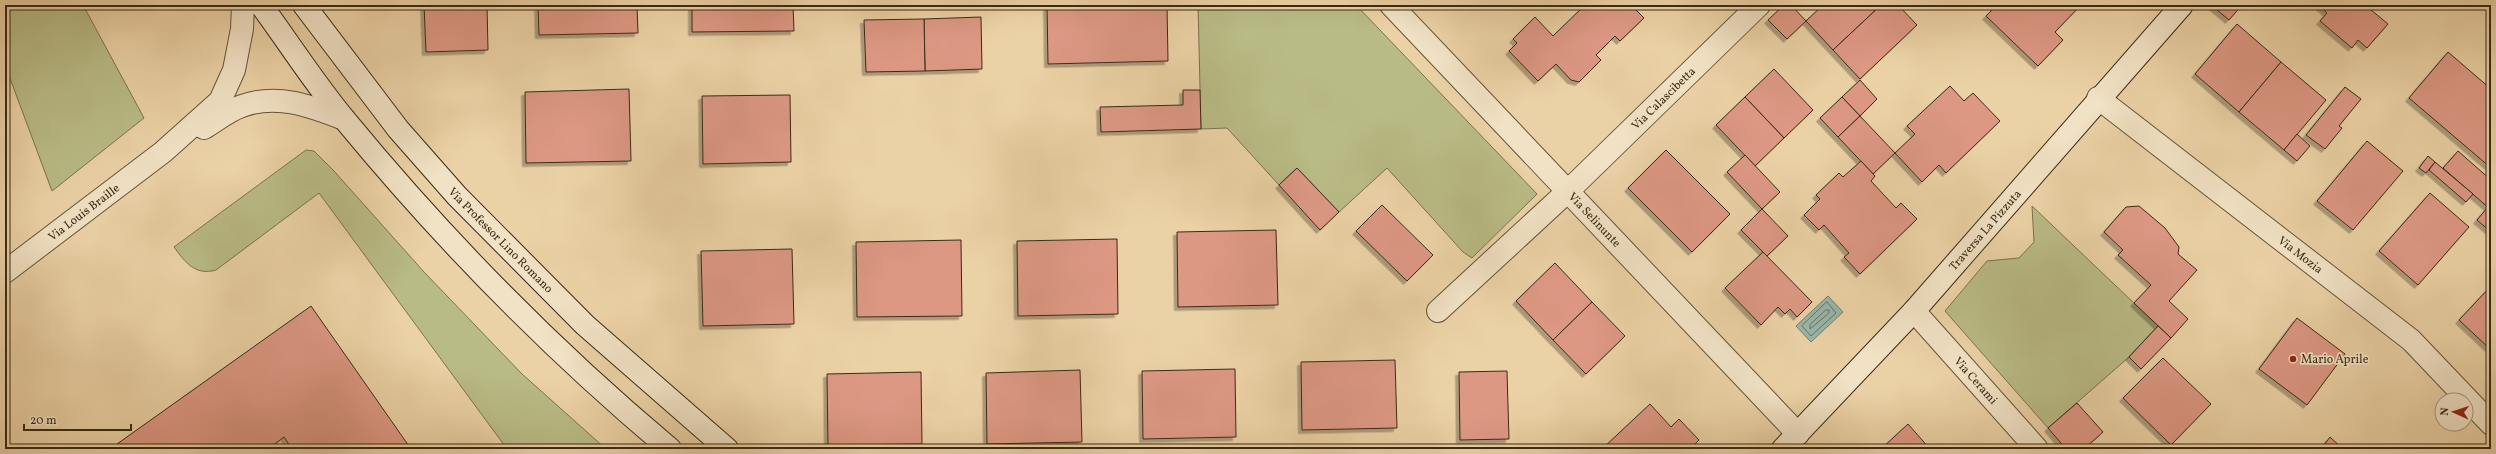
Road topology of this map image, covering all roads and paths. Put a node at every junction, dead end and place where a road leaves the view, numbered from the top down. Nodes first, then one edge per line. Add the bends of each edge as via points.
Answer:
1 (242, 5) edge
2 (261, 5) edge
3 (304, 5) edge
4 (1391, 5) edge
5 (1759, 5) edge
6 (2182, 5) edge
7 (2098, 98) junction
8 (344, 119) junction
9 (163, 152) junction
10 (1568, 191) junction
11 (5, 272) edge
12 (1438, 311) dead end
13 (1914, 311) junction
14 (2491, 424) edge
15 (1798, 434) junction
16 (670, 449) edge
17 (727, 449) edge
18 (1782, 449) edge
19 (2037, 449) edge

1 - 9 street via 242,29 234,70 220,101
2 - 8 street
3 - 17 street, Via Professor Lino Romano via 398,129 457,196 585,325
4 - 10 street, Via Selinunte
5 - 10 street, Via Calascibetta
6 - 7 street, Traversa La Pizzuta
7 - 13 street, Traversa La Pizzuta
7 - 14 street, Via Mozia via 2411,340
8 - 9 street via 305,103 274,101 241,106
8 - 16 street via 414,201 555,348
9 - 11 street, Via Louis Braille
10 - 12 street, Via Calascibetta
10 - 15 street, Via Selinunte
13 - 15 street, Traversa La Pizzuta
13 - 19 street, Via Cerami
15 - 18 street, Traversa La Pizzuta

